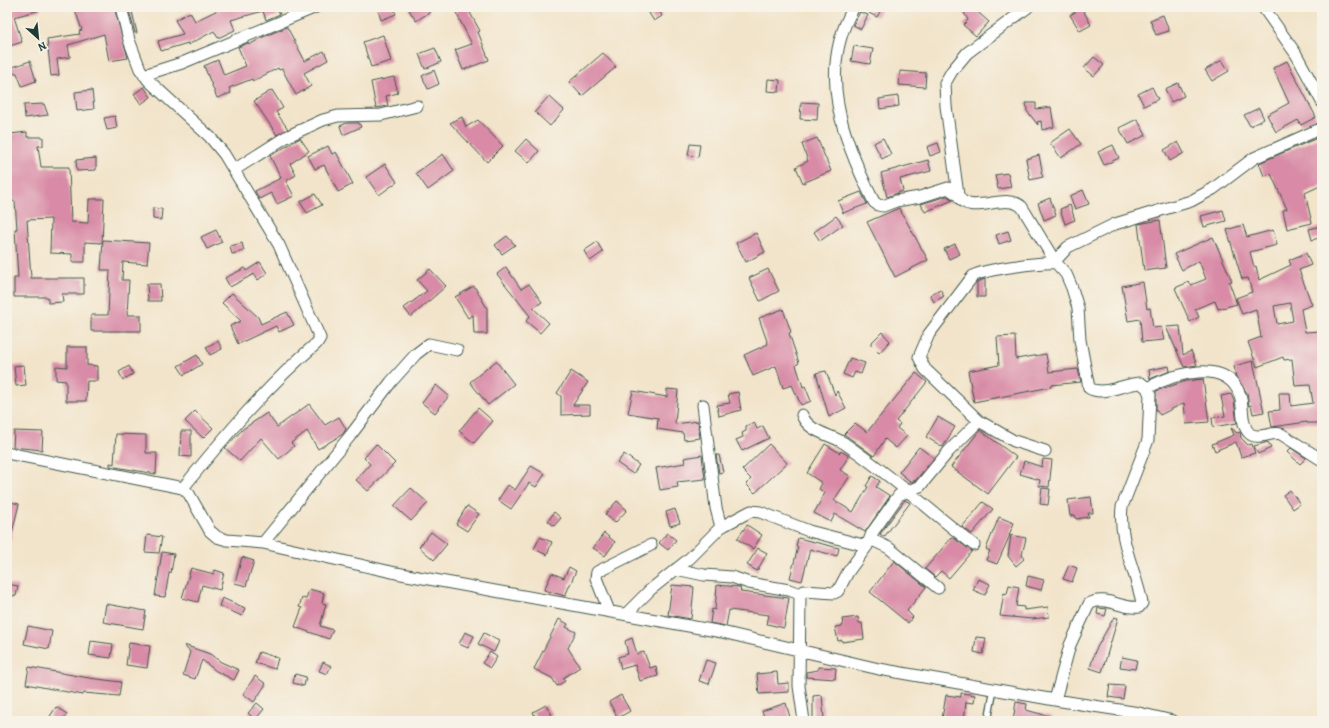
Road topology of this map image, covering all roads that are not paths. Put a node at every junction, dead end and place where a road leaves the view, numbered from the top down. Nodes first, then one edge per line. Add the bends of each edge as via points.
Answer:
1 (121, 7) edge
2 (316, 7) edge
3 (854, 7) edge
4 (1028, 7) edge
5 (1263, 7) edge
6 (144, 75) junction
7 (1322, 102) edge
8 (417, 106) dead end
9 (1322, 128) edge
10 (234, 170) junction
11 (958, 195) junction
12 (1055, 262) junction
13 (457, 350) dead end
14 (1147, 388) junction
15 (703, 405) dead end
16 (802, 415) dead end
17 (979, 421) junction
18 (1046, 451) dead end
19 (7, 453) edge
20 (1322, 460) edge
21 (182, 488) junction
22 (908, 492) junction
23 (721, 527) junction
24 (868, 542) junction
25 (263, 543) junction
26 (651, 545) dead end
27 (974, 545) dead end
28 (676, 569) junction
29 (938, 588) dead end
30 (800, 594) junction
31 (609, 611) junction
32 (626, 614) junction
33 (800, 651) junction
34 (994, 690) junction
35 (1055, 700) junction
36 (804, 721) edge
37 (988, 721) edge
38 (1173, 721) edge

1 - 6 street via 134,58
2 - 6 street
3 - 11 street via 841,33 836,55 837,98 844,134 874,202 883,206 948,188
4 - 11 street via 967,53 945,83
5 - 7 street via 1296,54
6 - 10 street via 210,137
8 - 10 street via 381,115 338,116 323,120 286,137
9 - 12 street via 1254,158 1213,189 1191,201 1116,224 1068,247
10 - 21 street via 279,245 319,340 259,399
11 - 12 street via 961,200 970,204 983,205 1007,201 1019,205
12 - 14 street via 1066,274 1076,298 1089,388 1109,390 1129,383 1140,383
12 - 17 street via 975,275 924,341 919,357 921,363
13 - 25 street via 429,344 416,354
14 - 20 street via 1177,375 1200,371 1216,372 1230,379 1240,394 1249,433 1257,437 1281,434
14 - 35 street via 1150,395 1148,440 1122,507 1121,517 1142,603 1130,608 1101,600 1089,604 1070,645
15 - 23 street via 716,508
16 - 22 street via 809,426 852,448
17 - 18 street via 1014,441
17 - 22 street via 949,451 920,486
19 - 21 street
21 - 25 street via 189,494 213,534 227,540
22 - 24 street via 899,495
22 - 27 street
23 - 24 street via 755,510 809,532
23 - 28 street
24 - 29 street via 889,548
24 - 30 street via 837,592 804,591
25 - 31 street via 396,574
26 - 31 street via 597,572 596,578
28 - 30 street via 732,578
28 - 32 street
30 - 33 street
31 - 32 street
32 - 33 street via 722,632
33 - 34 street
33 - 36 street
34 - 35 street
34 - 37 lane
35 - 38 street

